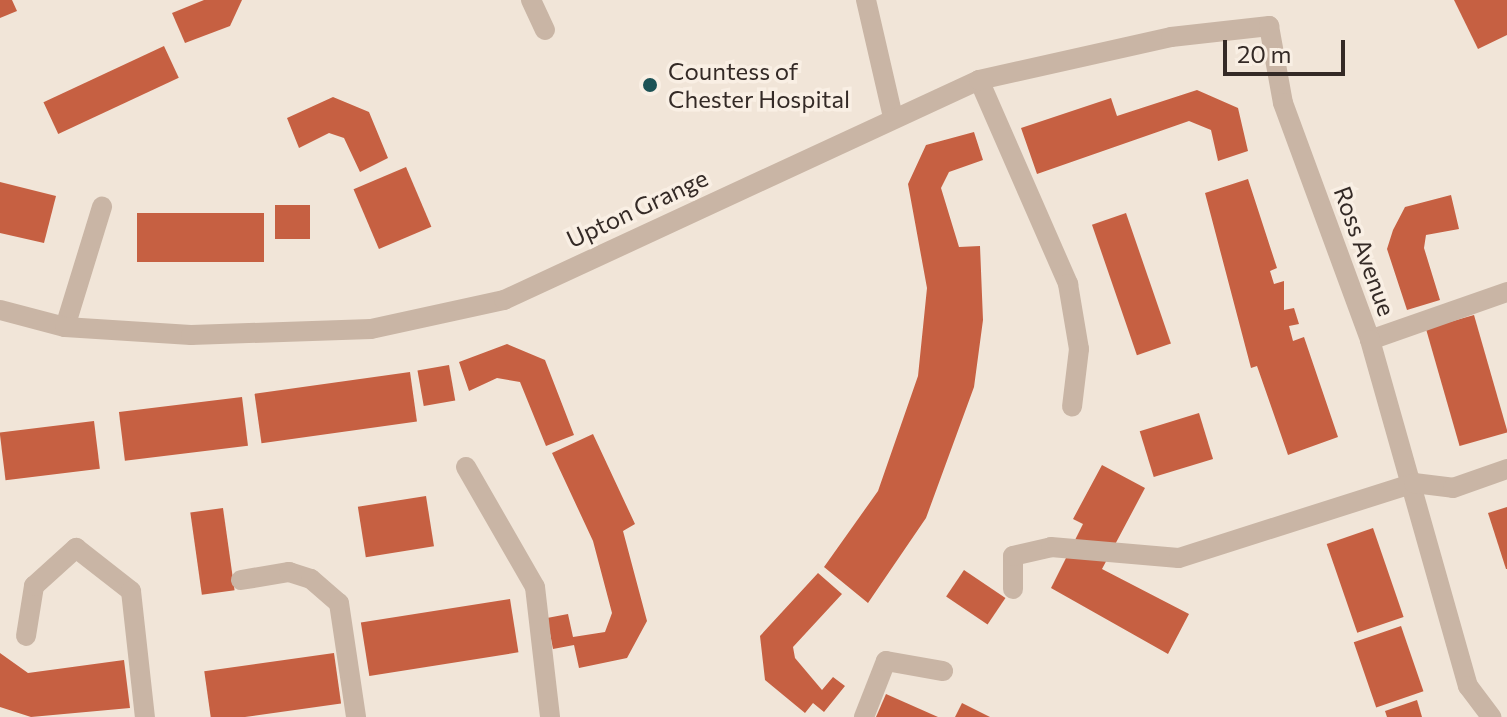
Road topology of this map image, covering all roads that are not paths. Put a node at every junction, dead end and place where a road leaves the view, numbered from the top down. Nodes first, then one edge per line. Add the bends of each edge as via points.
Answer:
1 (531, 0) edge
2 (866, 0) edge
3 (545, 30) dead end
4 (1273, 35) joint
5 (979, 80) junction
6 (893, 117) junction
7 (102, 207) dead end
8 (1507, 292) edge
9 (0, 310) edge
10 (65, 327) junction
11 (1370, 340) junction
12 (1072, 407) dead end
13 (466, 467) dead end
14 (1507, 469) edge
15 (1414, 483) junction
16 (241, 580) dead end
17 (1013, 589) dead end
18 (26, 636) dead end
19 (943, 671) dead end
20 (145, 717) edge
21 (356, 717) edge
22 (550, 717) edge
23 (864, 717) edge
24 (1491, 717) edge

1 - 3 street
2 - 6 street
4 - 5 street, Upton Grange via 1269,26 1171,37
4 - 11 street, Ross Avenue via 1283,103
5 - 6 street, Upton Grange
5 - 12 street via 1068,284 1079,349
6 - 10 street, Upton Grange via 504,300 371,329 191,335
7 - 10 street
8 - 11 street
9 - 10 street, Upton Grange
11 - 15 street, Ross Avenue
13 - 22 street via 535,587
14 - 15 street via 1453,488
15 - 17 street via 1179,558 1051,547 1013,556
15 - 24 street, Ross Avenue via 1468,686
16 - 21 street via 289,572 311,579 339,603
18 - 20 street via 34,586 76,548 131,591
19 - 23 street via 886,661

